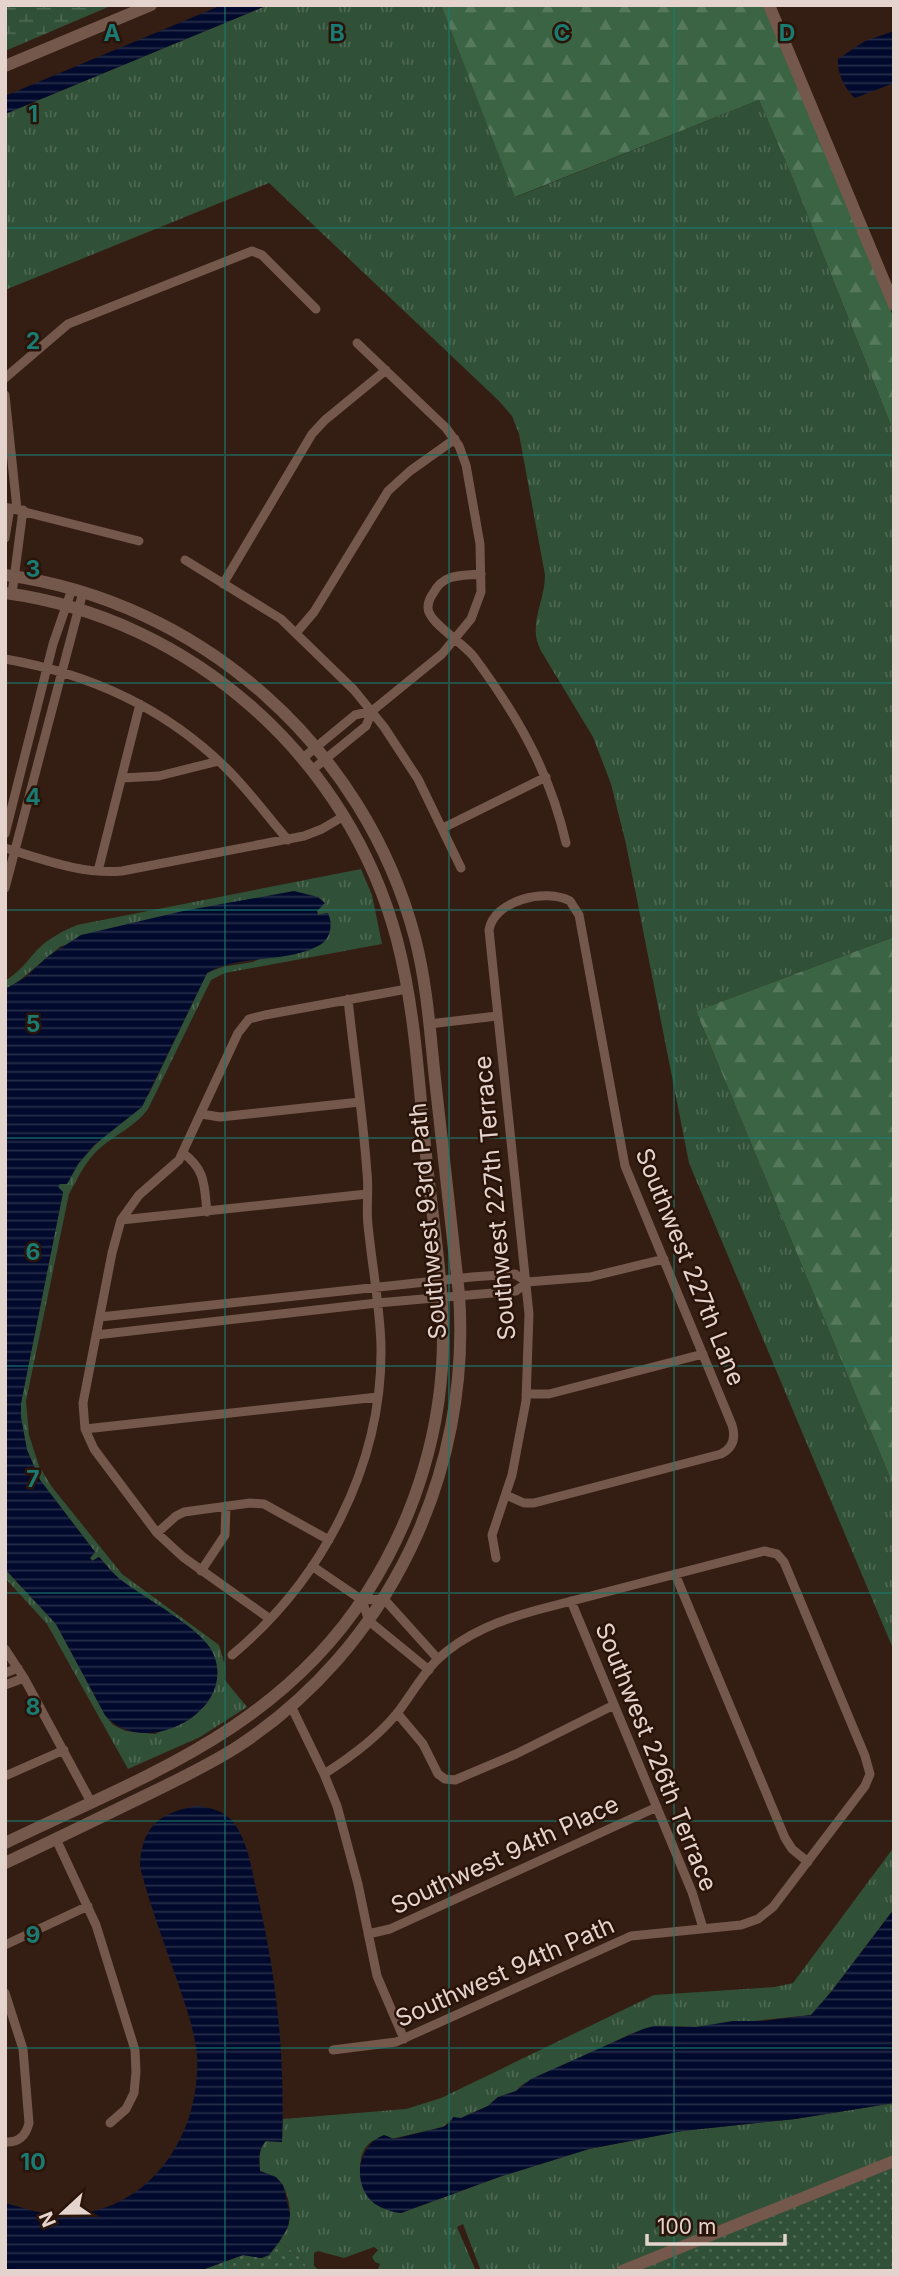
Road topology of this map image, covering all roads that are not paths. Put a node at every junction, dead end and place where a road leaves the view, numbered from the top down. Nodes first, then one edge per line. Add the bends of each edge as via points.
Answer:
1 (151, 5) edge
2 (769, 5) edge
3 (5, 66) edge
4 (894, 304) edge
5 (316, 309) dead end
6 (357, 343) dead end
7 (386, 370) junction
8 (5, 378) edge
9 (5, 395) edge
10 (455, 439) junction
11 (14, 509) edge
12 (5, 538) edge
13 (139, 541) dead end
14 (185, 561) dead end
15 (481, 574) junction
16 (10, 575) edge
17 (223, 584) junction
18 (78, 590) junction
19 (8, 593) edge
20 (66, 605) junction
21 (80, 610) junction
22 (296, 634) junction
23 (457, 639) junction
24 (5, 659) edge
25 (47, 667) junction
26 (63, 671) junction
27 (140, 704) junction
28 (372, 711) junction
29 (316, 747) junction
30 (303, 758) junction
31 (326, 759) junction
32 (219, 761) junction
33 (312, 770) junction
34 (546, 777) junction
35 (122, 778) junction
36 (344, 816) junction
37 (443, 828) junction
38 (5, 834) edge
39 (288, 840) junction
40 (566, 843) dead end
41 (10, 850) edge
42 (461, 868) dead end
43 (98, 871) junction
44 (5, 888) edge
45 (570, 901) joint
46 (407, 989) junction
47 (348, 999) junction
48 (497, 1016) junction
49 (429, 1024) junction
50 (360, 1102) junction
51 (201, 1114) junction
52 (183, 1153) junction
53 (367, 1194) junction
54 (207, 1212) junction
55 (121, 1220) junction
56 (664, 1259) junction
57 (457, 1279) junction
58 (440, 1280) junction
59 (527, 1282) junction
60 (375, 1287) junction
61 (459, 1294) junction
62 (441, 1297) junction
63 (377, 1303) junction
64 (100, 1317) junction
65 (96, 1335) junction
66 (703, 1354) junction
67 (526, 1394) junction
68 (378, 1397) junction
69 (86, 1429) junction
70 (506, 1495) junction
71 (226, 1506) junction
72 (157, 1533) junction
73 (329, 1540) junction
74 (496, 1559) dead end
75 (313, 1566) junction
76 (201, 1571) junction
77 (675, 1574) junction
78 (384, 1599) junction
79 (362, 1600) junction
80 (571, 1601) junction
81 (270, 1619) junction
82 (369, 1621) junction
83 (5, 1649) edge
84 (232, 1655) dead end
85 (438, 1660) junction
86 (18, 1668) junction
87 (429, 1670) junction
88 (5, 1673) edge
89 (24, 1678) junction
90 (5, 1685) edge
91 (614, 1705) junction
92 (291, 1706) junction
93 (397, 1713) junction
94 (64, 1751) junction
95 (324, 1774) junction
96 (5, 1776) edge
97 (91, 1802) junction
98 (657, 1807) junction
99 (56, 1839) junction
100 (5, 1843) edge
101 (808, 1862) junction
102 (5, 1863) edge
103 (88, 1906) junction
104 (703, 1928) junction
105 (368, 1934) junction
106 (5, 1945) edge
107 (5, 1993) edge
108 (404, 2039) junction
109 (333, 2050) dead end
110 (110, 2123) dead end
111 (5, 2142) edge
112 (894, 2161) edge
113 (622, 2271) edge

1 - 3 street
2 - 4 street
5 - 8 street via 262,255 252,251 68,324
6 - 7 street
7 - 10 street
7 - 17 street via 312,434
9 - 11 street
10 - 15 street via 467,472
10 - 22 street via 388,491
11 - 12 street
11 - 13 street
11 - 16 street
14 - 17 street
15 - 23 street via 481,592
15 - 23 street via 445,579 430,599 431,618
16 - 18 street, Southwest 93rd Path
16 - 19 street
17 - 22 street via 276,616
18 - 20 street
18 - 21 street
18 - 29 street, Southwest 93rd Path via 157,621 215,655 262,691
19 - 20 street, Southwest 93rd Path
20 - 21 street, Southwest 93rd Path
20 - 25 street
21 - 26 street
21 - 30 street, Southwest 93rd Path via 152,639 202,668 256,710
22 - 28 street
23 - 28 street
23 - 34 street via 512,711
24 - 25 street
25 - 26 street
25 - 38 street
26 - 27 street
26 - 41 street
27 - 32 street
27 - 35 street
28 - 29 street via 355,715
28 - 31 street via 366,726
28 - 37 street via 418,779
29 - 30 street
29 - 31 street, Southwest 93rd Path
30 - 33 street, Southwest 93rd Path
31 - 33 street
31 - 49 street, Southwest 93rd Path via 372,829 400,890 419,954
32 - 35 street via 159,776
32 - 39 street
33 - 36 street, Southwest 93rd Path
34 - 37 street
34 - 40 street
35 - 43 street
36 - 39 street via 318,831
36 - 46 street, Southwest 93rd Path via 385,904
37 - 42 street
39 - 43 street via 128,871
41 - 43 street
41 - 44 street
45 - 48 street, Southwest 227th Terrace via 525,899 495,914 489,936
45 - 56 street, Southwest 227th Lane via 579,915 623,1160
46 - 47 street
46 - 58 street, Southwest 93rd Path
47 - 50 street
47 - 51 street via 247,1021
48 - 49 street
48 - 59 street, Southwest 227th Terrace
49 - 57 street, Southwest 93rd Path
50 - 51 street via 220,1118
50 - 53 street
51 - 52 street
52 - 54 street via 201,1173
52 - 55 street via 173,1168 139,1195
53 - 54 street
53 - 60 street
54 - 55 street
55 - 64 street
56 - 59 street via 590,1277
56 - 66 street, Southwest 227th Lane
57 - 58 street
57 - 59 street via 515,1274
57 - 61 street, Southwest 93rd Path
58 - 60 street
58 - 62 street, Southwest 93rd Path
59 - 61 street via 516,1290
59 - 67 street, Southwest 227th Terrace
60 - 63 street
60 - 64 street
61 - 62 street
61 - 78 street, Southwest 93rd Path via 458,1390 445,1456 421,1528
62 - 63 street
62 - 79 street, Southwest 93rd Path via 442,1368 426,1460 401,1531
63 - 65 street
63 - 68 street via 381,1346
64 - 65 street
65 - 69 street via 83,1403
66 - 67 street via 549,1394
66 - 70 street, Southwest 227th Lane via 732,1425 733,1441 721,1454 534,1503
67 - 70 street, Southwest 227th Terrace
68 - 69 street
68 - 73 street via 356,1485
69 - 72 street via 99,1458
70 - 74 street, Southwest 227th Terrace via 491,1540
71 - 72 street via 180,1513
71 - 73 street via 268,1505
71 - 76 street via 225,1535
72 - 76 street
73 - 75 street
75 - 79 street
75 - 81 street
76 - 81 street
77 - 80 street
77 - 101 street via 785,1839
77 - 101 street, Southwest 94th Path via 762,1551 777,1554 785,1564 870,1774
78 - 79 street
78 - 82 street, Southwest 93rd Path
78 - 85 street
79 - 82 street
79 - 97 street, Southwest 93rd Path via 312,1662 248,1718 198,1749
80 - 85 street via 493,1625
80 - 91 street, Southwest 226th Terrace
81 - 84 street
82 - 87 street
82 - 92 street, Southwest 93rd Path via 330,1669
83 - 86 street
85 - 87 street
86 - 88 street
86 - 89 street
87 - 93 street
89 - 90 street
89 - 94 street
91 - 93 street via 455,1780 436,1771 423,1744
91 - 98 street, Southwest 226th Terrace
92 - 95 street
92 - 99 street, Southwest 93rd Path via 218,1759
93 - 95 street via 362,1747
94 - 96 street
94 - 97 street
95 - 105 street via 353,1864
97 - 100 street, Southwest 93rd Path
98 - 104 street, Southwest 226th Terrace
98 - 105 street, Southwest 94th Place via 390,1929
99 - 102 street, Southwest 93rd Path
99 - 103 street
101 - 104 street, Southwest 94th Path via 761,1918 741,1925
103 - 106 street
103 - 110 street via 128,2021 136,2061 131,2101
104 - 108 street, Southwest 94th Path via 631,1936
105 - 108 street via 379,1983
107 - 111 street via 25,2056 29,2117 25,2133 16,2141
108 - 109 street, Southwest 94th Path
112 - 113 street

